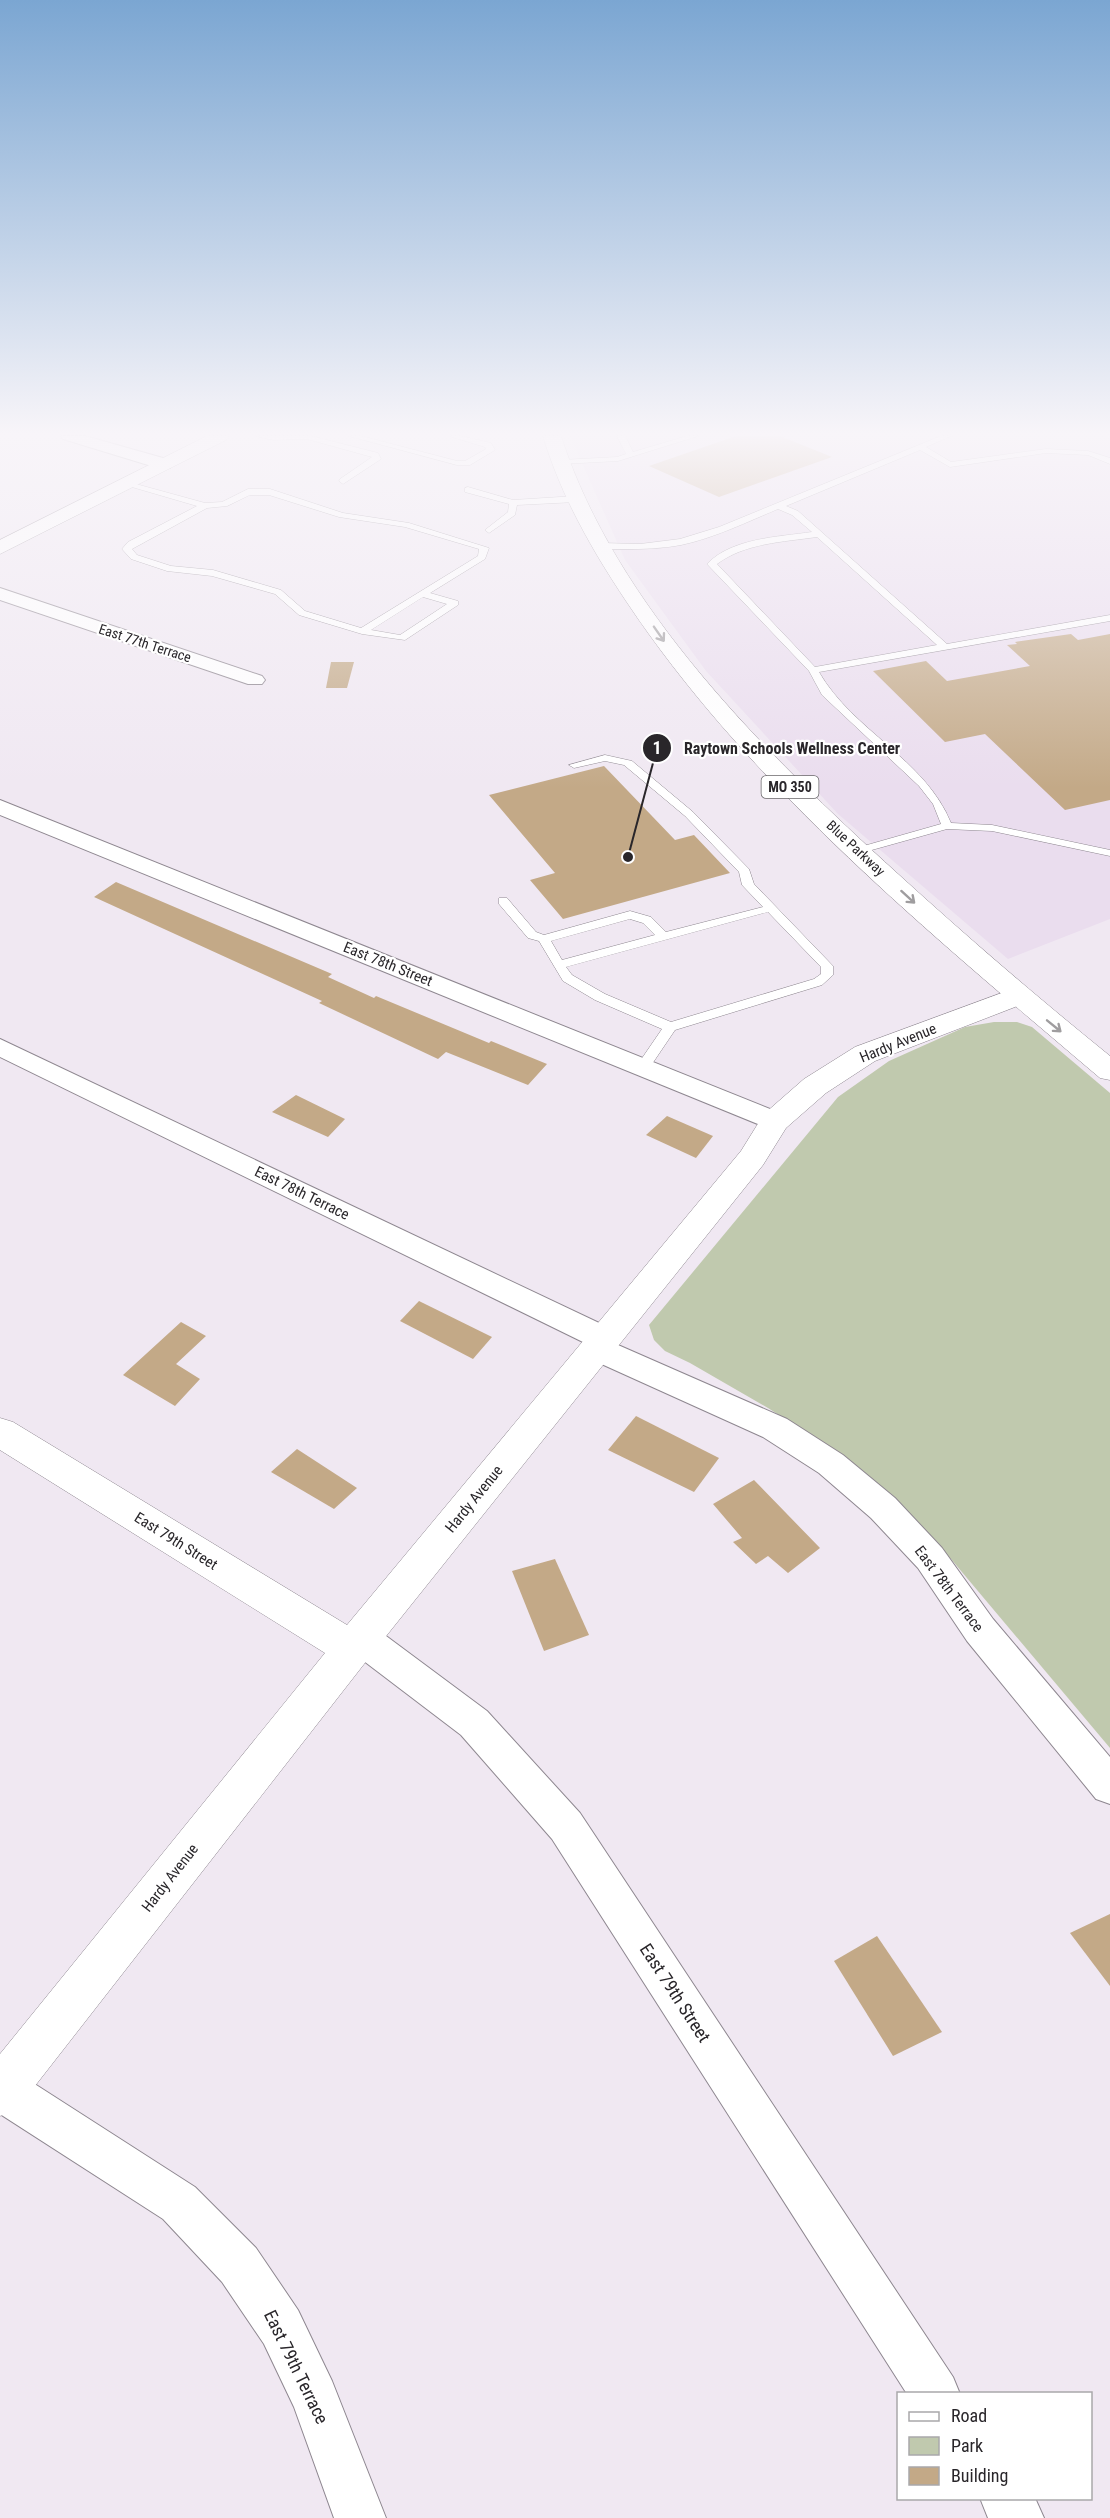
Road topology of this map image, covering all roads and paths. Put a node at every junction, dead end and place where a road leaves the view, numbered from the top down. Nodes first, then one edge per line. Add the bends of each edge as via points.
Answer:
1 (131, 554) edge
2 (483, 554) edge
3 (606, 554) edge
4 (727, 554) edge
5 (841, 554) edge
6 (0, 594) edge
7 (422, 594) junction
8 (1110, 618) edge
9 (362, 631) junction
10 (944, 646) junction
11 (813, 670) junction
12 (255, 680) dead end
13 (574, 765) dead end
14 (0, 807) edge
15 (947, 826) junction
16 (857, 851) junction
17 (1110, 854) edge
18 (503, 901) dead end
19 (771, 908) junction
20 (663, 936) junction
21 (544, 939) junction
22 (559, 965) junction
23 (1018, 996) junction
24 (670, 1027) junction
25 (0, 1047) edge
26 (644, 1067) junction
27 (1110, 1071) edge
28 (775, 1120) junction
29 (601, 1344) junction
30 (0, 1432) edge
31 (356, 1643) junction
32 (1110, 1786) edge
33 (1, 2090) edge
34 (935, 2392) edge
35 (1006, 2500) edge
36 (360, 2518) edge
37 (1018, 2518) edge

1 - 9 lane via 170,569 213,573 278,592 302,613
2 - 7 lane
3 -> 16 main road, Blue Parkway / MO 350 via 676,658 790,787
4 - 11 lane via 712,564
5 - 10 lane
6 - 12 street, East 77th Terrace
7 - 9 lane
7 - 9 lane via 455,603 402,638
8 - 10 lane
10 - 11 lane
11 - 15 lane via 826,693 923,784 938,804
13 - 19 lane via 605,758 628,763 689,814 745,871 748,885
14 - 26 street, East 78th Street
15 - 16 lane
15 - 17 lane via 992,828
16 -> 23 main road, Blue Parkway / MO 350
18 - 21 lane via 532,935
19 - 20 lane
19 - 24 lane via 827,966 827,975 818,982
20 - 21 lane via 647,920 630,915
20 - 22 lane
21 - 22 lane
22 - 24 lane via 567,978 600,998
23 -> 27 main road, Blue Parkway / MO 350
23 - 28 main road, Hardy Avenue via 866,1054 815,1086
24 - 26 lane
25 - 29 street, East 78th Terrace
26 - 28 street, East 78th Street
28 - 29 main road, Hardy Avenue via 752,1158
29 - 31 main road, Hardy Avenue
29 - 32 street, East 78th Terrace via 775,1428 831,1464 883,1508 930,1558 980,1630
30 - 31 main road, East 79th Street
31 - 33 main road, Hardy Avenue
31 - 34 street, East 79th Street via 474,1723 566,1826
33 - 36 street, East 79th Terrace via 179,2203 239,2265 281,2327 315,2398
35 - 37 street

